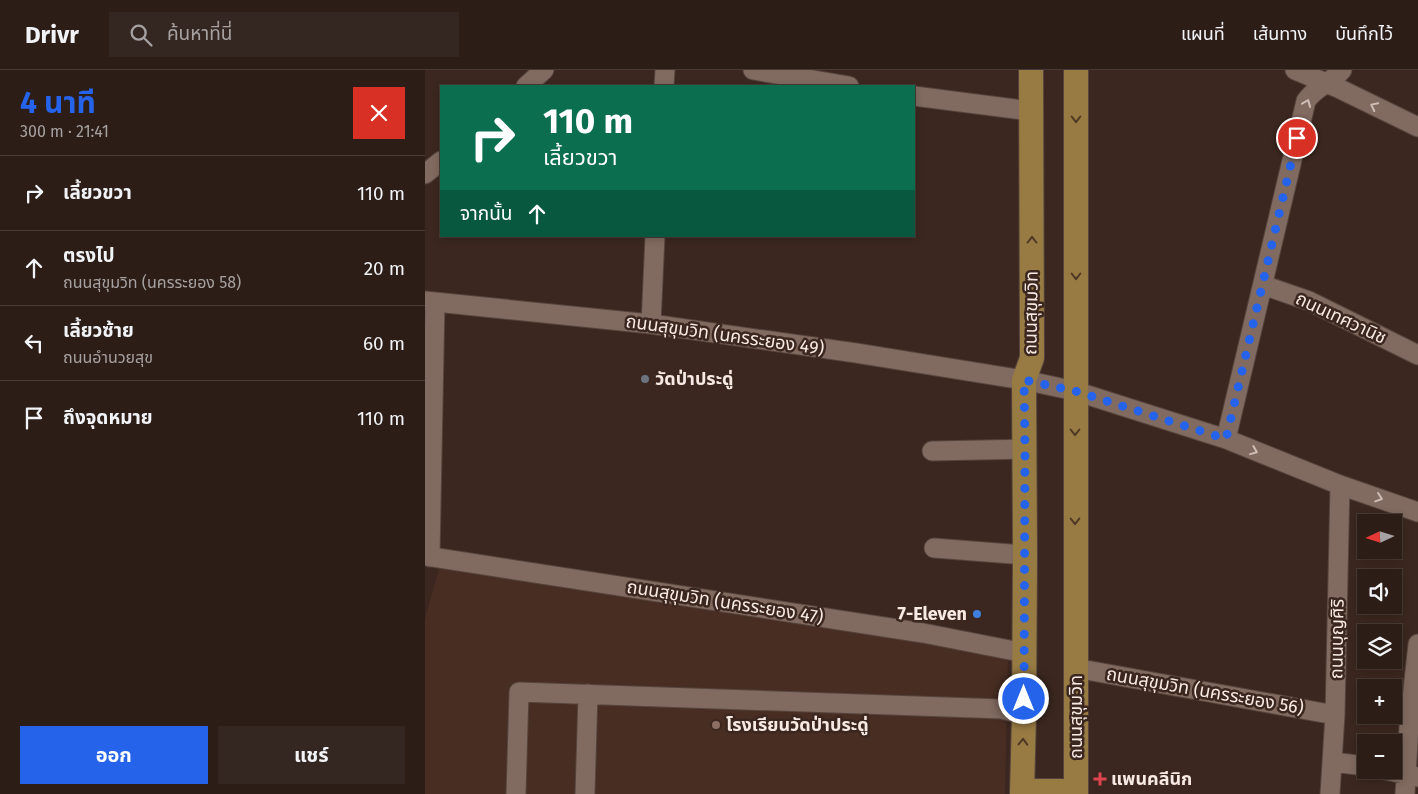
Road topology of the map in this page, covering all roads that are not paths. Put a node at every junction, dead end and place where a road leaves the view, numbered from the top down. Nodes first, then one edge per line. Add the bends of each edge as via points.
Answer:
1 (544, 70) edge
2 (665, 70) edge
3 (753, 70) edge
4 (1031, 70) edge
5 (1076, 70) edge
6 (1295, 70) edge
7 (1342, 70) edge
8 (1325, 82) junction
9 (527, 85) edge
10 (664, 85) edge
11 (843, 85) edge
12 (915, 96) edge
13 (1031, 112) junction
14 (1418, 127) edge
15 (440, 162) edge
16 (425, 174) edge
17 (655, 237) edge
18 (1263, 285) junction
19 (430, 301) edge
20 (651, 324) junction
21 (1418, 355) edge
22 (1024, 380) junction
23 (1075, 391) junction
24 (1226, 439) junction
25 (1025, 449) junction
26 (933, 451) dead end
27 (1340, 485) junction
28 (1418, 512) edge
29 (934, 548) dead end
30 (1025, 555) junction
31 (427, 556) edge
32 (1418, 644) edge
33 (1025, 653) junction
34 (1075, 668) junction
35 (589, 694) junction
36 (1024, 715) junction
37 (1335, 715) junction
38 (1332, 762) junction
39 (1357, 765) edge
40 (1412, 776) edge
41 (1022, 792) edge
42 (1076, 792) edge
43 (516, 794) edge
44 (585, 794) edge
45 (1330, 794) edge
46 (1405, 794) edge

1 - 9 street
2 - 10 street
3 - 11 street
4 - 13 main road, ถนนสุขุมวิท
5 -> 23 main road, ถนนสุขุมวิท
6 - 8 street
7 - 8 street
14 -> 8 street
18 -> 8 street via 1306,101
12 - 13 street
22 -> 13 main road, ถนนสุขุมวิท via 1032,358
15 - 16 street
17 - 20 street
18 - 21 street, ถนนเทศวานิช via 1309,301
18 - 24 street
19 - 20 street, ถนนสุขุมวิท (นครระยอง 49)
19 - 31 street
20 - 22 street, ถนนสุขุมวิท (นครระยอง 49)
22 - 23 street, ถนนสุขุมวิท (นครระยอง 49)
22 - 25 main road, ถนนสุขุมวิท
23 - 24 street, ถนนสุขุมวิท (นครระยอง 49)
23 -> 34 main road, ถนนสุขุมวิท
24 -> 27 street, ถนนสุขุมวิท (นครระยอง 49)
25 - 26 street
25 - 30 main road, ถนนสุขุมวิท
27 -> 28 street, ถนนสุขุมวิท (นครระยอง 49)
27 - 37 street, ถนนบุญศิริ
29 - 30 street
30 - 33 main road, ถนนสุขุมวิท
31 - 33 street, ถนนสุขุมวิท (นครระยอง 47) via 923,633
32 - 40 street via 1409,726
33 - 36 main road, ถนนสุขุมวิท
34 - 37 street, ถนนสุขุมวิท (นครระยอง 56)
34 - 42 main road, ถนนสุขุมวิท
35 - 36 street via 1002,708
35 - 43 street via 519,692
35 - 44 street
41 -> 36 main road, ถนนสุขุมวิท
37 - 38 street, ถนนบุญศิริ
38 - 39 street
38 - 45 street, ถนนบุญศิริ
40 - 46 street
41 - 42 main road

